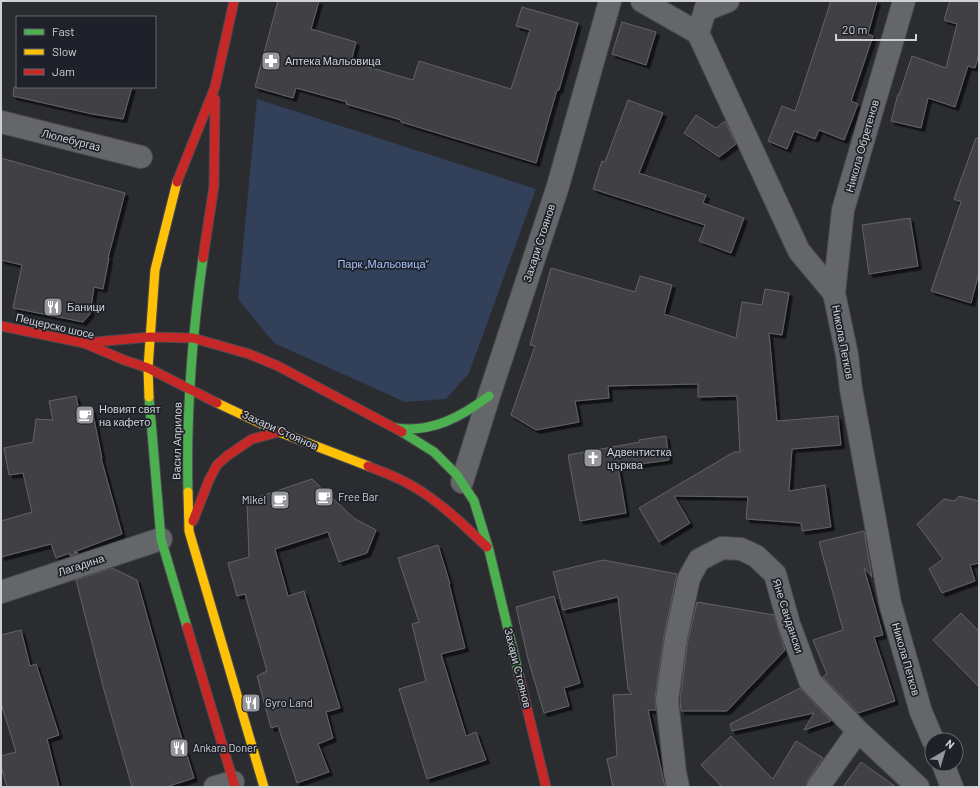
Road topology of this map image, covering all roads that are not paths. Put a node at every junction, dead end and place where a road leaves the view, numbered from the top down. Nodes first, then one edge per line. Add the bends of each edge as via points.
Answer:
1 (234, 1) edge
2 (610, 1) edge
3 (642, 1) edge
4 (728, 1) edge
5 (904, 1) edge
6 (706, 6) edge
7 (698, 33) junction
8 (215, 87) junction
9 (1, 122) edge
10 (141, 157) dead end
11 (834, 293) junction
12 (1, 326) edge
13 (150, 337) junction
14 (193, 338) junction
15 (84, 343) junction
16 (148, 368) junction
17 (190, 390) junction
18 (489, 396) junction
19 (396, 428) junction
20 (279, 432) junction
21 (462, 482) junction
22 (189, 531) junction
23 (161, 539) junction
24 (489, 550) junction
25 (1, 592) edge
26 (858, 731) junction
27 (929, 732) edge
28 (946, 772) edge
29 (227, 785) edge
30 (264, 787) edge
31 (546, 787) edge
32 (678, 787) edge
33 (818, 787) edge
34 (918, 787) edge
35 (952, 787) edge

1 - 8 main road, Васил Априлов
2 - 18 street, Захари Стоянов via 558,186
3 - 7 street
4 - 6 street
5 - 11 street, Никола Обретенов via 843,210
6 - 7 street
7 - 11 street, Никола Петков via 799,251
8 - 13 main road, Васил Априлов via 179,176 160,248 155,270
8 - 14 main road, Васил Априлов via 214,186
9 - 10 street, Люлебургаз
11 - 27 street, Никола Петков via 890,603
12 - 15 main road, Пещерско шосе
13 - 14 main road, Захари Стоянов
13 - 15 main road
13 - 16 main road, Васил Априлов
14 - 17 main road, Васил Априлов
14 - 19 main road, Захари Стоянов via 249,354 278,366
15 - 16 main road, Пещерско шосе
16 - 17 main road, Пещерско шосе
16 - 23 main road, Васил Априлов
17 - 20 main road, Захари Стоянов
17 - 22 main road, Васил Априлов via 187,451
18 - 19 main road via 463,415 439,425 417,430
18 - 21 street, Захари Стоянов
19 - 21 main road, Захари Стоянов via 434,452
20 - 22 main road via 252,439 217,465
20 - 24 main road, Захари Стоянов via 398,478 428,496 459,520
21 - 24 main road, Захари Стоянов via 474,501
22 - 30 main road, Васил Априлов
23 - 25 street, Лагадина
23 - 29 main road, Васил Априлов
24 - 31 main road, Захари Стоянов
26 - 32 street, Яне Сандански via 810,681 789,624 775,574 756,556 741,549 722,548 699,560 689,578 676,638 667,700
26 - 33 street
26 - 34 street, Яне Сандански
28 - 35 street

